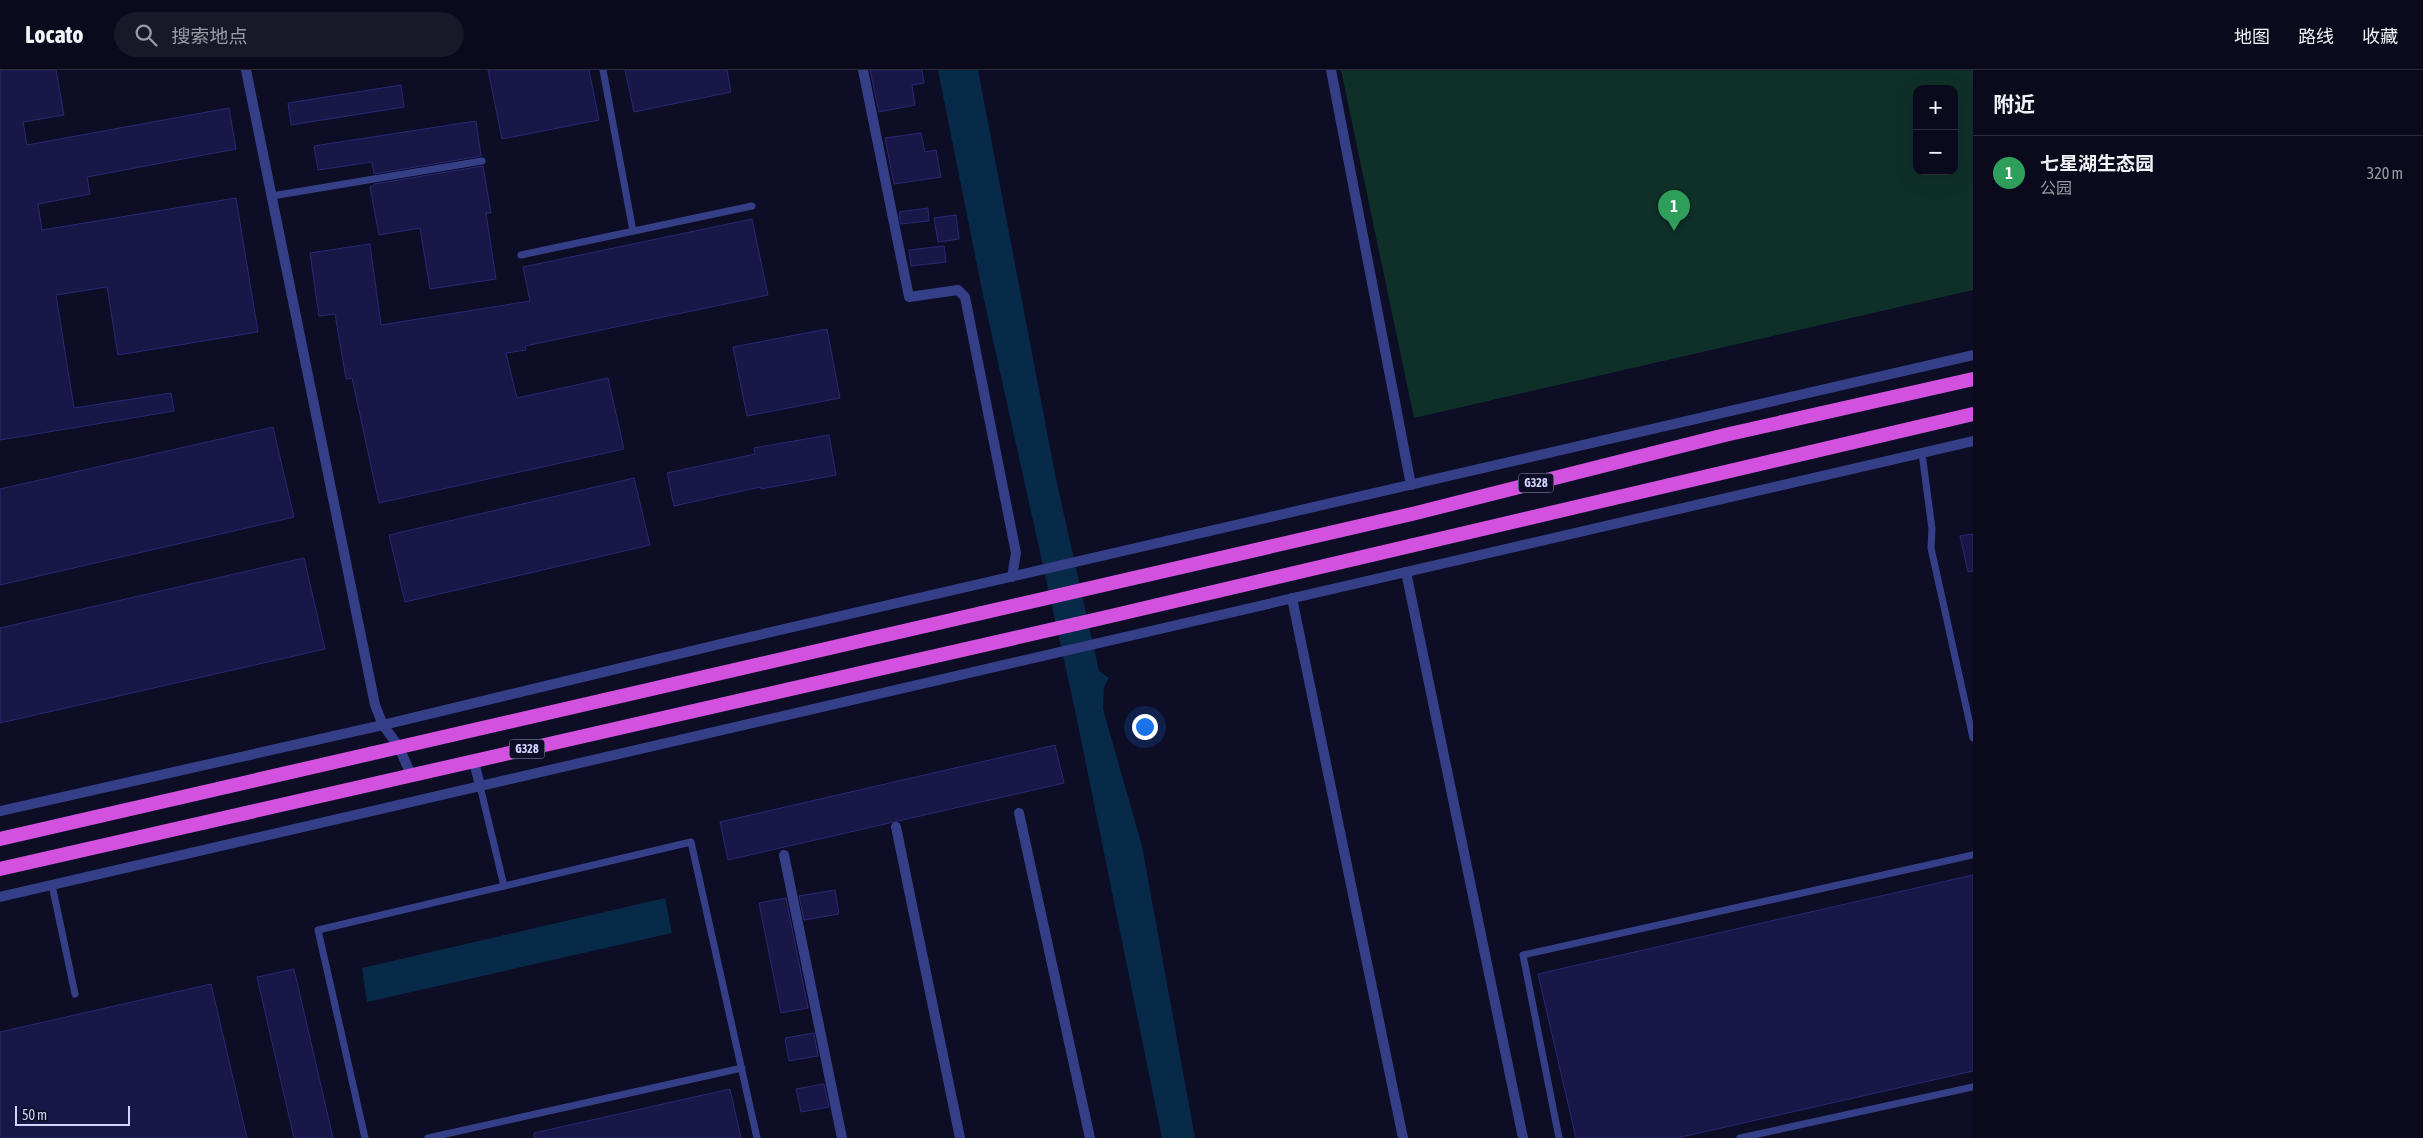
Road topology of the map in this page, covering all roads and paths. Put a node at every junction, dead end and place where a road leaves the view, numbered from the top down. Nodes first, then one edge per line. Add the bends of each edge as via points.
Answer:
1 (246, 70) edge
2 (603, 70) edge
3 (863, 70) edge
4 (1330, 70) edge
5 (482, 161) dead end
6 (272, 196) junction
7 (752, 206) dead end
8 (633, 231) junction
9 (521, 255) dead end
10 (1973, 355) edge
11 (1973, 379) edge
12 (1973, 414) edge
13 (1973, 441) edge
14 (1922, 453) junction
15 (1411, 485) junction
16 (1406, 572) junction
17 (1012, 577) junction
18 (1292, 598) junction
19 (383, 725) junction
20 (1973, 738) edge
21 (399, 747) junction
22 (474, 761) junction
23 (410, 775) junction
24 (480, 786) junction
25 (0, 811) edge
26 (1019, 812) dead end
27 (896, 827) dead end
28 (0, 839) edge
29 (784, 855) dead end
30 (1973, 855) edge
31 (0, 869) edge
32 (52, 885) junction
33 (504, 886) junction
34 (0, 897) edge
35 (75, 994) dead end
36 (742, 1068) junction
37 (1973, 1087) edge
38 (365, 1138) edge
39 (428, 1138) edge
40 (757, 1138) edge
41 (842, 1138) edge
42 (960, 1138) edge
43 (1090, 1138) edge
44 (1403, 1138) edge
45 (1523, 1138) edge
46 (1559, 1138) edge
47 (1740, 1138) edge

1 - 6 street
2 - 8 lane
3 - 17 street via 909,297 958,290 965,297 1016,553
4 - 15 street
5 - 6 lane
6 - 19 street via 376,705
7 - 8 lane
8 - 9 lane
10 - 15 street
11 - 21 highway, G328 via 1725,435 1412,514
12 - 22 highway, G328
13 - 14 street
14 - 16 street
14 - 20 lane via 1932,529 1931,548
15 - 17 street
16 - 18 street
16 - 45 street
17 - 19 street
18 - 24 street
18 - 44 street
19 - 21 street
19 - 25 street
21 - 23 street
21 - 28 highway, G328
22 - 23 highway, G328
22 - 24 street
23 - 31 highway, G328
24 - 32 street
24 - 33 lane
26 - 43 street
27 - 42 street
29 - 41 street
30 - 46 lane via 1523,955
32 - 34 street
32 - 35 lane
33 - 36 lane via 691,842
33 - 38 lane via 318,930
36 - 39 lane
36 - 40 lane
37 - 47 lane

